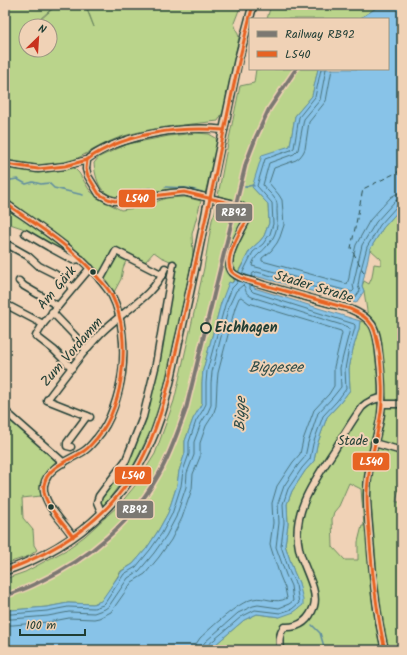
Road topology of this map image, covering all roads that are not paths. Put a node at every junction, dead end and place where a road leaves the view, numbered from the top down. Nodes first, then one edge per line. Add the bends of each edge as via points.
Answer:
1 (252, 5) edge
2 (224, 130) junction
3 (87, 160) junction
4 (5, 164) edge
5 (5, 203) edge
6 (24, 233) dead end
7 (5, 243) edge
8 (81, 259) junction
9 (173, 264) dead end
10 (90, 268) junction
11 (165, 268) dead end
12 (163, 275) junction
13 (100, 280) junction
14 (19, 282) dead end
15 (73, 288) junction
16 (5, 304) edge
17 (58, 306) junction
18 (52, 312) junction
19 (120, 317) junction
20 (43, 324) junction
21 (86, 350) junction
22 (72, 368) junction
23 (382, 401) junction
24 (402, 402) edge
25 (5, 411) edge
26 (374, 443) junction
27 (71, 447) dead end
28 (402, 451) edge
29 (64, 463) junction
30 (102, 514) junction
31 (73, 537) junction
32 (5, 571) edge
33 (280, 650) edge
34 (386, 650) edge

1 - 2 main road
2 - 3 street via 193,129 128,139
2 - 30 main road, bridge via 160,418 132,476
3 - 4 street via 38,169
3 - 23 street, Stader Straße via 88,176 99,194 108,199 127,200 184,192 239,205 244,209 247,218 230,258 229,267 234,274 350,310 371,322 378,344
5 - 8 street
6 - 8 street via 73,260
7 - 15 street
8 - 10 street
9 - 30 street via 156,364 143,417 126,460 99,496 97,502
10 - 13 street
10 - 15 street, Am Gärk
11 - 12 street, Zum Vordamm
12 - 13 street via 116,251
12 - 19 street, Zum Vordamm via 152,291
13 - 19 street via 112,296
14 - 17 street
15 - 17 street, Am Gärk
16 - 20 street, Am Gärk
17 - 18 street, Am Gärk
18 - 20 street, Am Gärk
18 - 21 street
19 - 21 street, Zum Vordamm
19 - 29 street via 123,360 115,403 98,437 86,450
20 - 22 street, Am Gärk via 36,336
21 - 22 street, Zum Vordamm
22 - 27 street, Zum Vordamm via 47,400 88,416 67,444
23 - 24 street via 399,404
23 - 26 street, Stader Straße
23 - 33 street via 375,399 362,407 319,474 301,510 297,533 298,546 314,589 314,606 303,622 297,626 284,627 280,637
25 - 29 street
26 - 28 street
26 - 34 street, Stader Straße via 368,470 367,494 374,587
29 - 31 street via 47,477 44,491 54,512
30 - 31 main road
31 - 32 main road via 44,555

